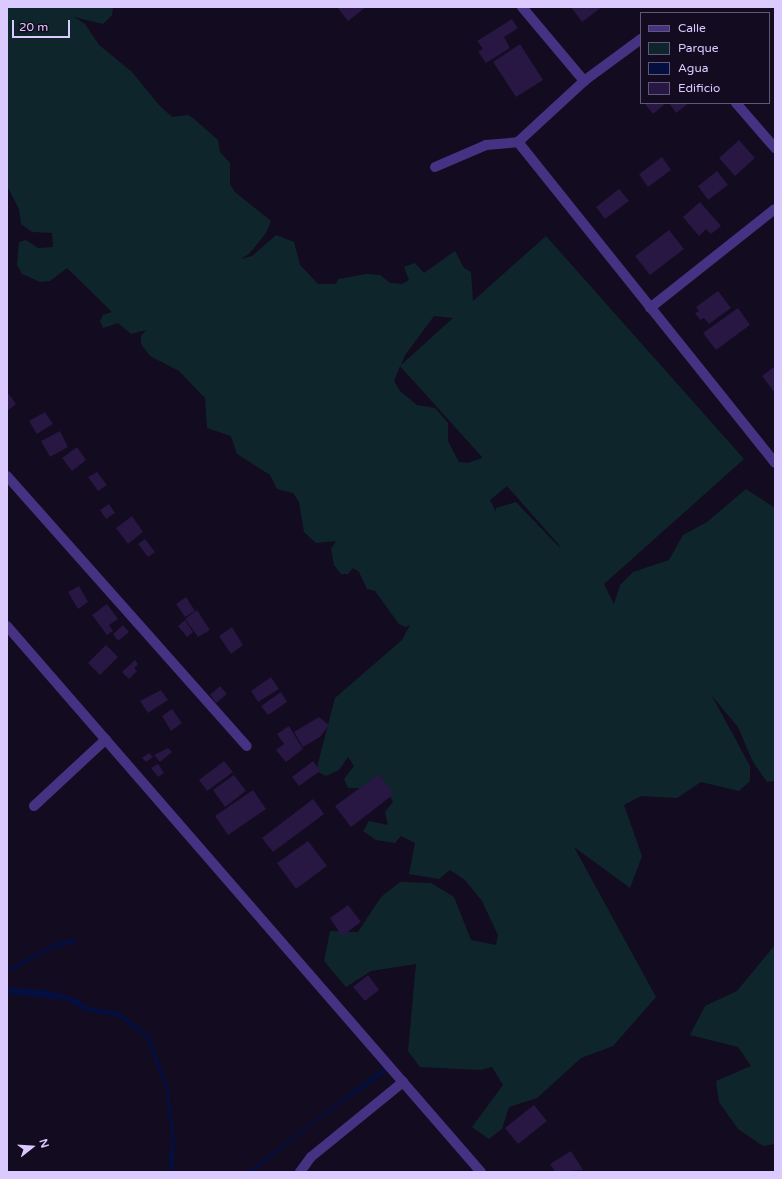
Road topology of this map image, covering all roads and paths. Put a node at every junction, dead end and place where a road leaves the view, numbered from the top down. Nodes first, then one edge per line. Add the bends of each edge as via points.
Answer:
1 (522, 7) edge
2 (640, 40) edge
3 (584, 81) junction
4 (737, 104) edge
5 (518, 142) junction
6 (775, 148) edge
7 (436, 167) dead end
8 (775, 209) edge
9 (650, 308) junction
10 (775, 463) edge
11 (7, 476) edge
12 (7, 626) edge
13 (106, 739) junction
14 (247, 746) dead end
15 (34, 806) dead end
16 (403, 1082) junction
17 (300, 1172) edge
18 (481, 1172) edge

1 - 3 street
2 - 3 street
3 - 5 street
4 - 6 street
5 - 7 street via 486,145
5 - 9 street
8 - 9 street
9 - 10 street
11 - 14 street
12 - 13 street
13 - 15 street
13 - 16 street
16 - 17 street via 311,1157
16 - 18 street

